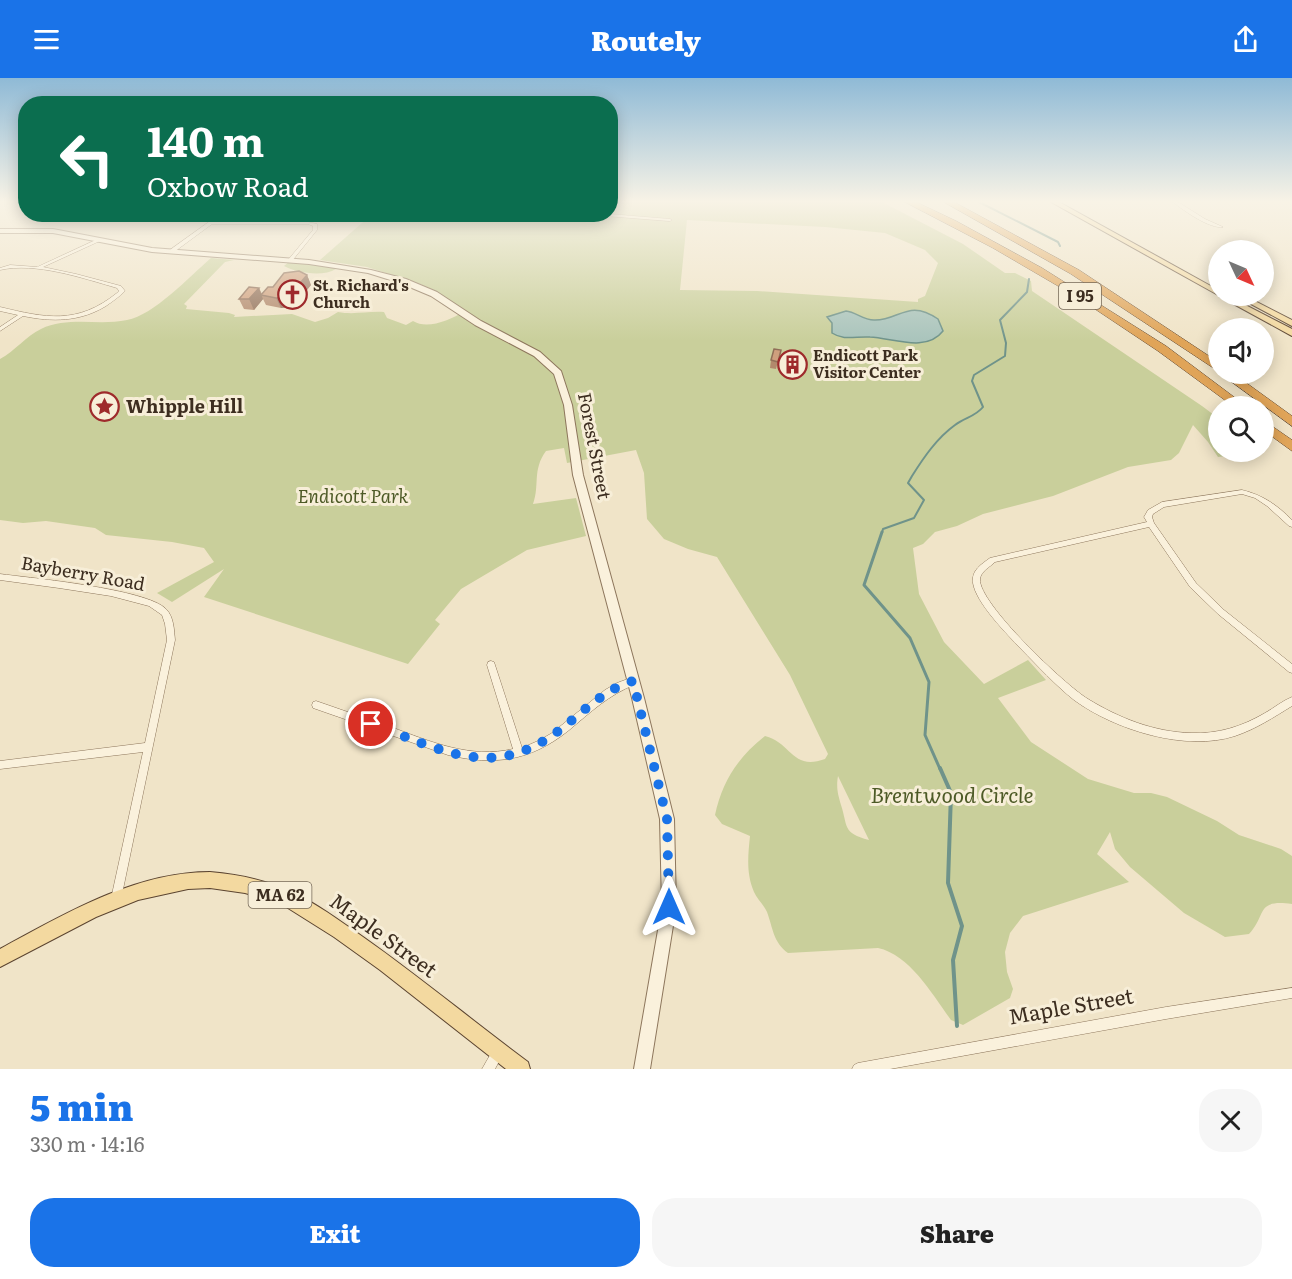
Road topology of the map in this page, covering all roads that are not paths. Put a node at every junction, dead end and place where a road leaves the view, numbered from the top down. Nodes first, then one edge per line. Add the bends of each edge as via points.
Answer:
1 (82, 248) edge
2 (145, 248) edge
3 (176, 248) edge
4 (300, 248) edge
5 (1000, 248) edge
6 (1032, 248) edge
7 (1137, 248) edge
8 (1154, 248) edge
9 (172, 251) junction
10 (290, 260) junction
11 (0, 269) edge
12 (37, 269) junction
13 (1208, 278) edge
14 (1208, 287) edge
15 (1242, 306) edge
16 (1259, 306) edge
17 (0, 309) edge
18 (22, 314) junction
19 (1292, 323) edge
20 (0, 329) edge
21 (1292, 333) edge
22 (1208, 360) edge
23 (1241, 384) edge
24 (1226, 396) edge
25 (1292, 422) edge
26 (1274, 433) edge
27 (1292, 447) edge
28 (1151, 524) junction
29 (1292, 524) edge
30 (0, 577) edge
31 (491, 665) dead end
32 (1292, 669) edge
33 (633, 681) junction
34 (1292, 701) edge
35 (316, 705) dead end
36 (149, 747) junction
37 (519, 753) junction
38 (0, 765) edge
39 (116, 900) junction
40 (0, 958) edge
41 (1292, 993) edge
42 (498, 1052) junction
43 (488, 1069) edge
44 (521, 1069) edge
45 (642, 1069) edge
46 (858, 1069) edge

1 - 12 street
2 - 9 street, Forest Street
3 - 9 street
4 - 10 street
5 - 24 highway, I 95 via 1073,291
6 - 22 highway, I 95 via 1075,272
7 - 14 main road
8 - 13 main road
9 - 10 street, Forest Street
10 - 33 street, Forest Street via 369,271 420,287 537,354 558,373 568,405 578,475
11 - 12 street
12 - 18 street via 120,287 122,291 83,316 51,319
15 - 21 main road
16 - 19 main road
17 - 18 street
18 - 20 street
23 - 25 highway
26 - 27 highway
28 - 29 street via 1150,512 1162,505 1242,492 1270,502
28 - 32 street via 1193,585
28 - 34 street via 993,560 979,571 977,585 988,605 1059,681 1078,697 1122,721 1167,734 1216,735 1248,729
30 - 36 street, Bayberry Road via 138,598 161,609 167,617 171,640
31 - 37 street
33 - 37 street via 609,691 545,742
33 - 45 street, Forest Street via 669,833 669,907
35 - 37 street via 447,753 493,758
36 - 38 street
36 - 39 street, Bayberry Road
39 - 40 main road, Maple Street / MA 62
39 - 42 main road, Maple Street / MA 62 via 189,881 251,886 279,895 374,954
41 - 46 street, Maple Street
42 - 43 street
42 - 44 main road, Maple Street / MA 62

